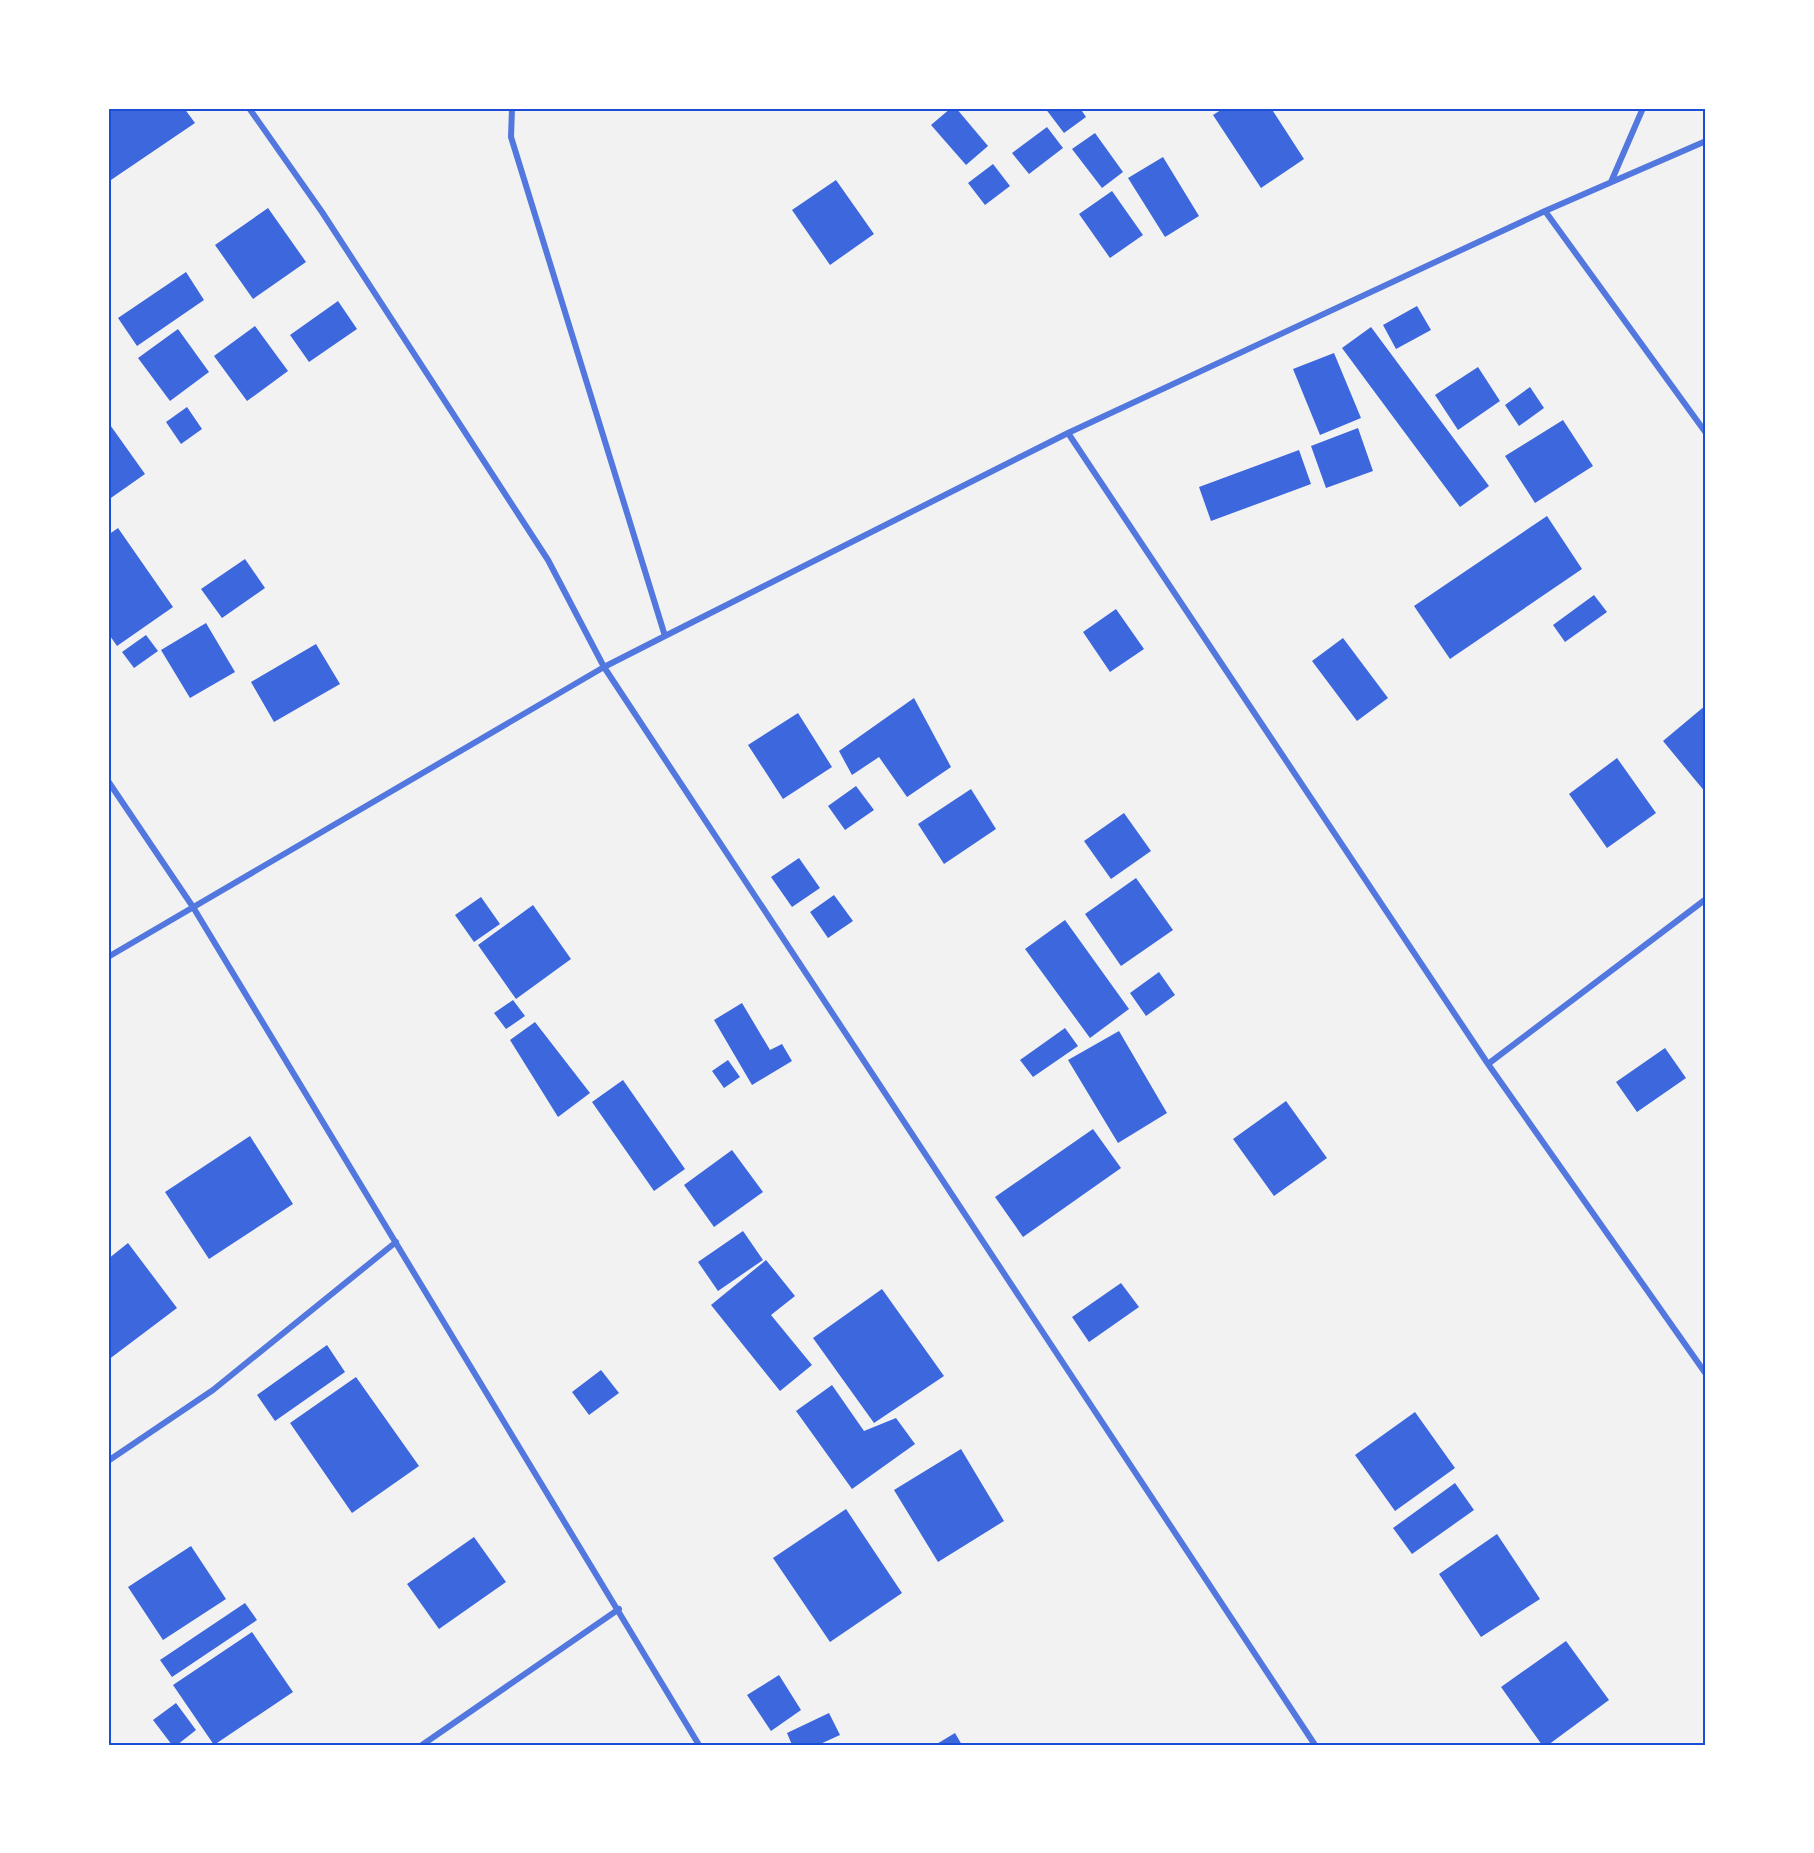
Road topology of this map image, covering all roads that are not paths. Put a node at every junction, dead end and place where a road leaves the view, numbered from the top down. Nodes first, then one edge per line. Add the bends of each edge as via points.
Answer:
1 (249, 108) edge
2 (512, 108) edge
3 (1643, 108) edge
4 (1706, 141) edge
5 (1611, 182) junction
6 (1545, 211) junction
7 (1068, 433) junction
8 (1706, 433) edge
9 (665, 636) junction
10 (604, 667) junction
11 (108, 781) edge
12 (1706, 898) edge
13 (194, 907) junction
14 (108, 957) edge
15 (1488, 1064) junction
16 (396, 1242) junction
17 (1706, 1374) edge
18 (108, 1461) edge
19 (619, 1609) junction
20 (422, 1745) edge
21 (699, 1745) edge
22 (1315, 1745) edge

1 - 10 street via 322,212 548,560
2 - 9 street via 512,137
3 - 5 street
4 - 5 street
5 - 6 street
6 - 7 street
6 - 8 street
7 - 9 street
7 - 15 street
9 - 10 street
10 - 13 street
10 - 22 street
11 - 13 street
12 - 15 street
13 - 14 street
13 - 16 street
15 - 17 street
16 - 18 street via 213,1390
16 - 19 street
19 - 20 street
19 - 21 street

